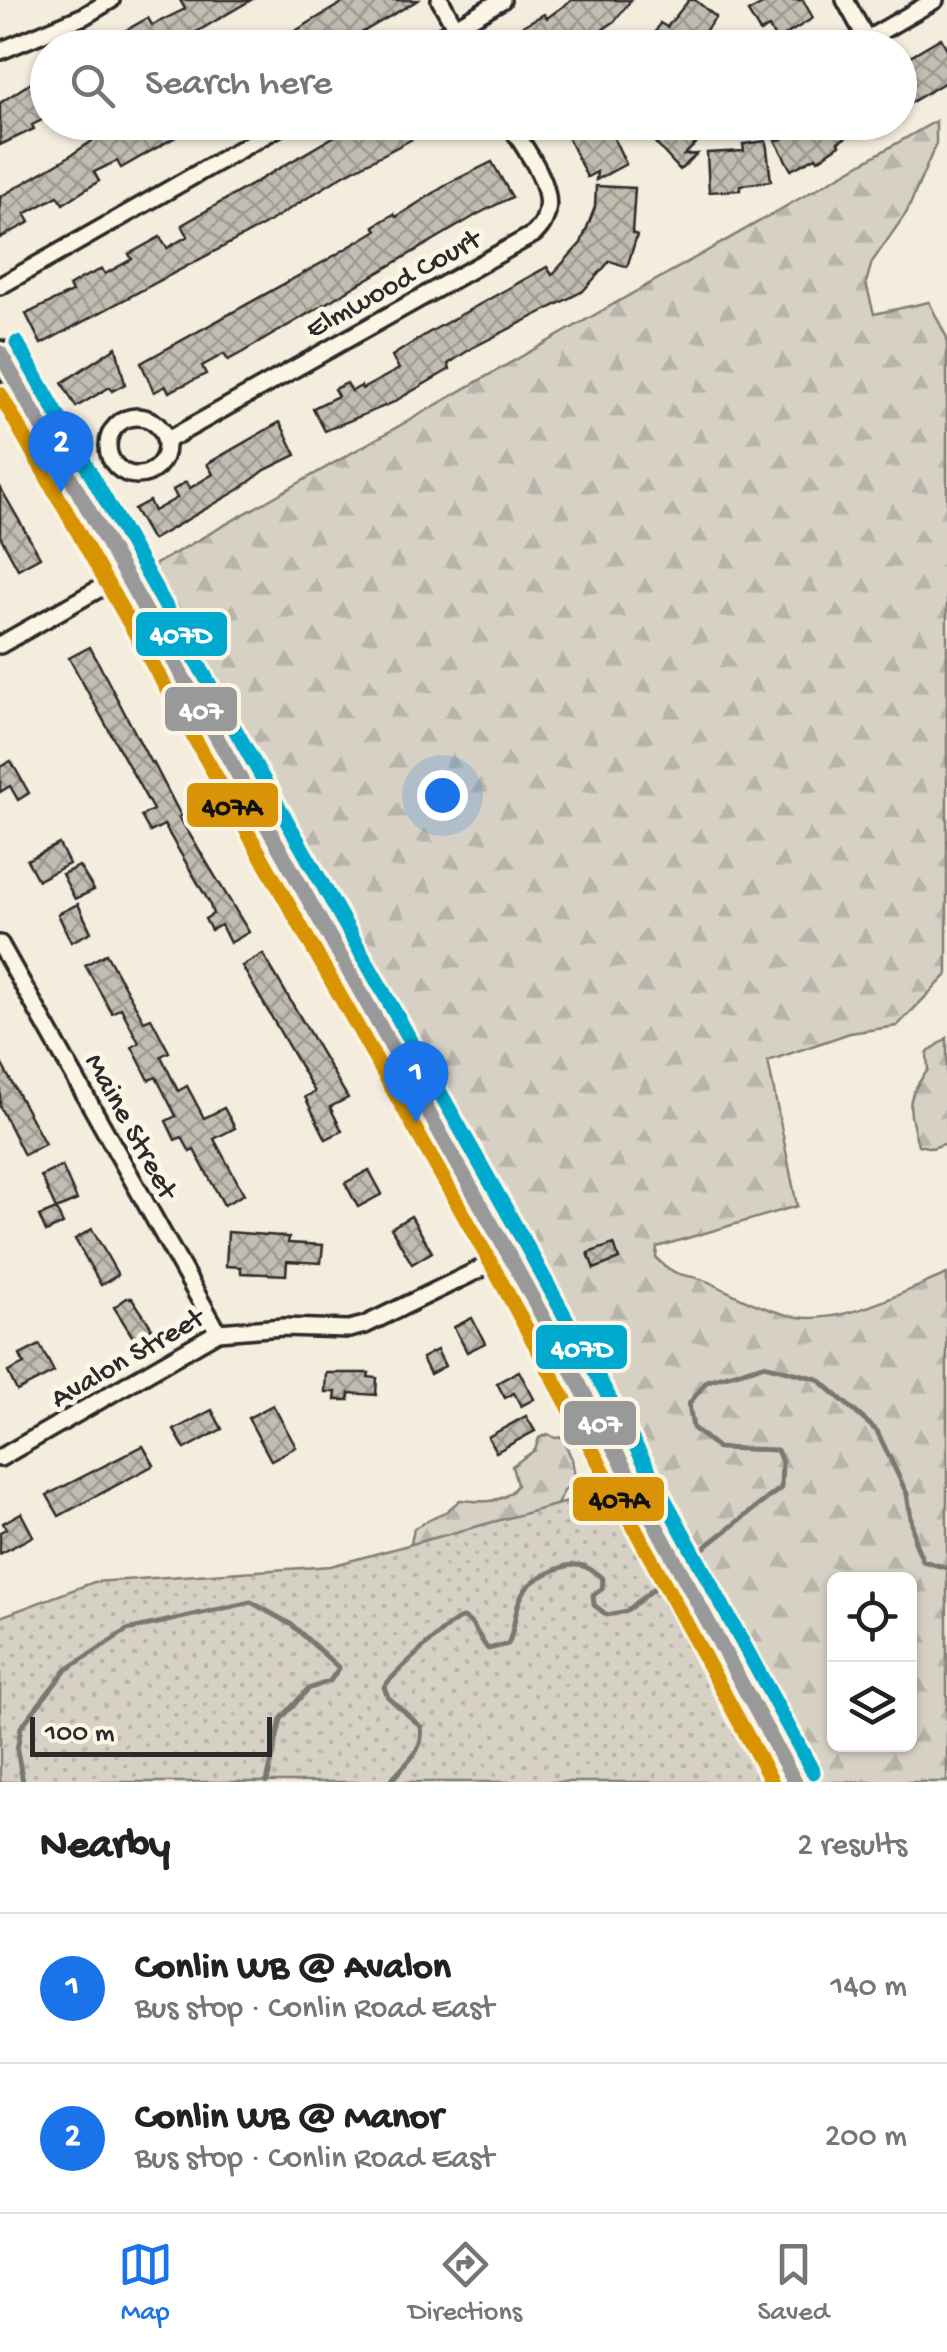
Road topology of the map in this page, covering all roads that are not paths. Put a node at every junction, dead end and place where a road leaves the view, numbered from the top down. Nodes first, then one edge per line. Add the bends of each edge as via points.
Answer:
1 (75, 0) edge
2 (111, 0) edge
3 (440, 0) edge
4 (502, 0) edge
5 (845, 0) edge
6 (934, 0) edge
7 (84, 16) junction
8 (456, 27) junction
9 (50, 30) edge
10 (451, 30) edge
11 (458, 30) edge
12 (855, 30) edge
13 (884, 30) edge
14 (30, 38) edge
15 (0, 51) edge
16 (256, 140) edge
17 (519, 140) edge
18 (0, 286) edge
19 (0, 353) edge
20 (166, 440) dead end
21 (127, 574) junction
22 (0, 645) edge
23 (0, 944) edge
24 (509, 1254) junction
25 (218, 1332) junction
26 (0, 1458) edge
27 (795, 1782) edge

1 - 7 street
2 - 7 street
3 - 8 street
4 - 8 street
5 - 12 street
6 - 13 street
7 - 9 street
8 - 10 street
8 - 11 street
14 - 15 street
16 - 18 street
17 - 20 street, Elmwood Court via 550,206 534,234
19 - 21 street
21 - 22 street
21 - 24 street
23 - 25 street, Maine Street
24 - 25 street, Avalon Street via 365,1325
24 - 27 street
25 - 26 street, Avalon Street

